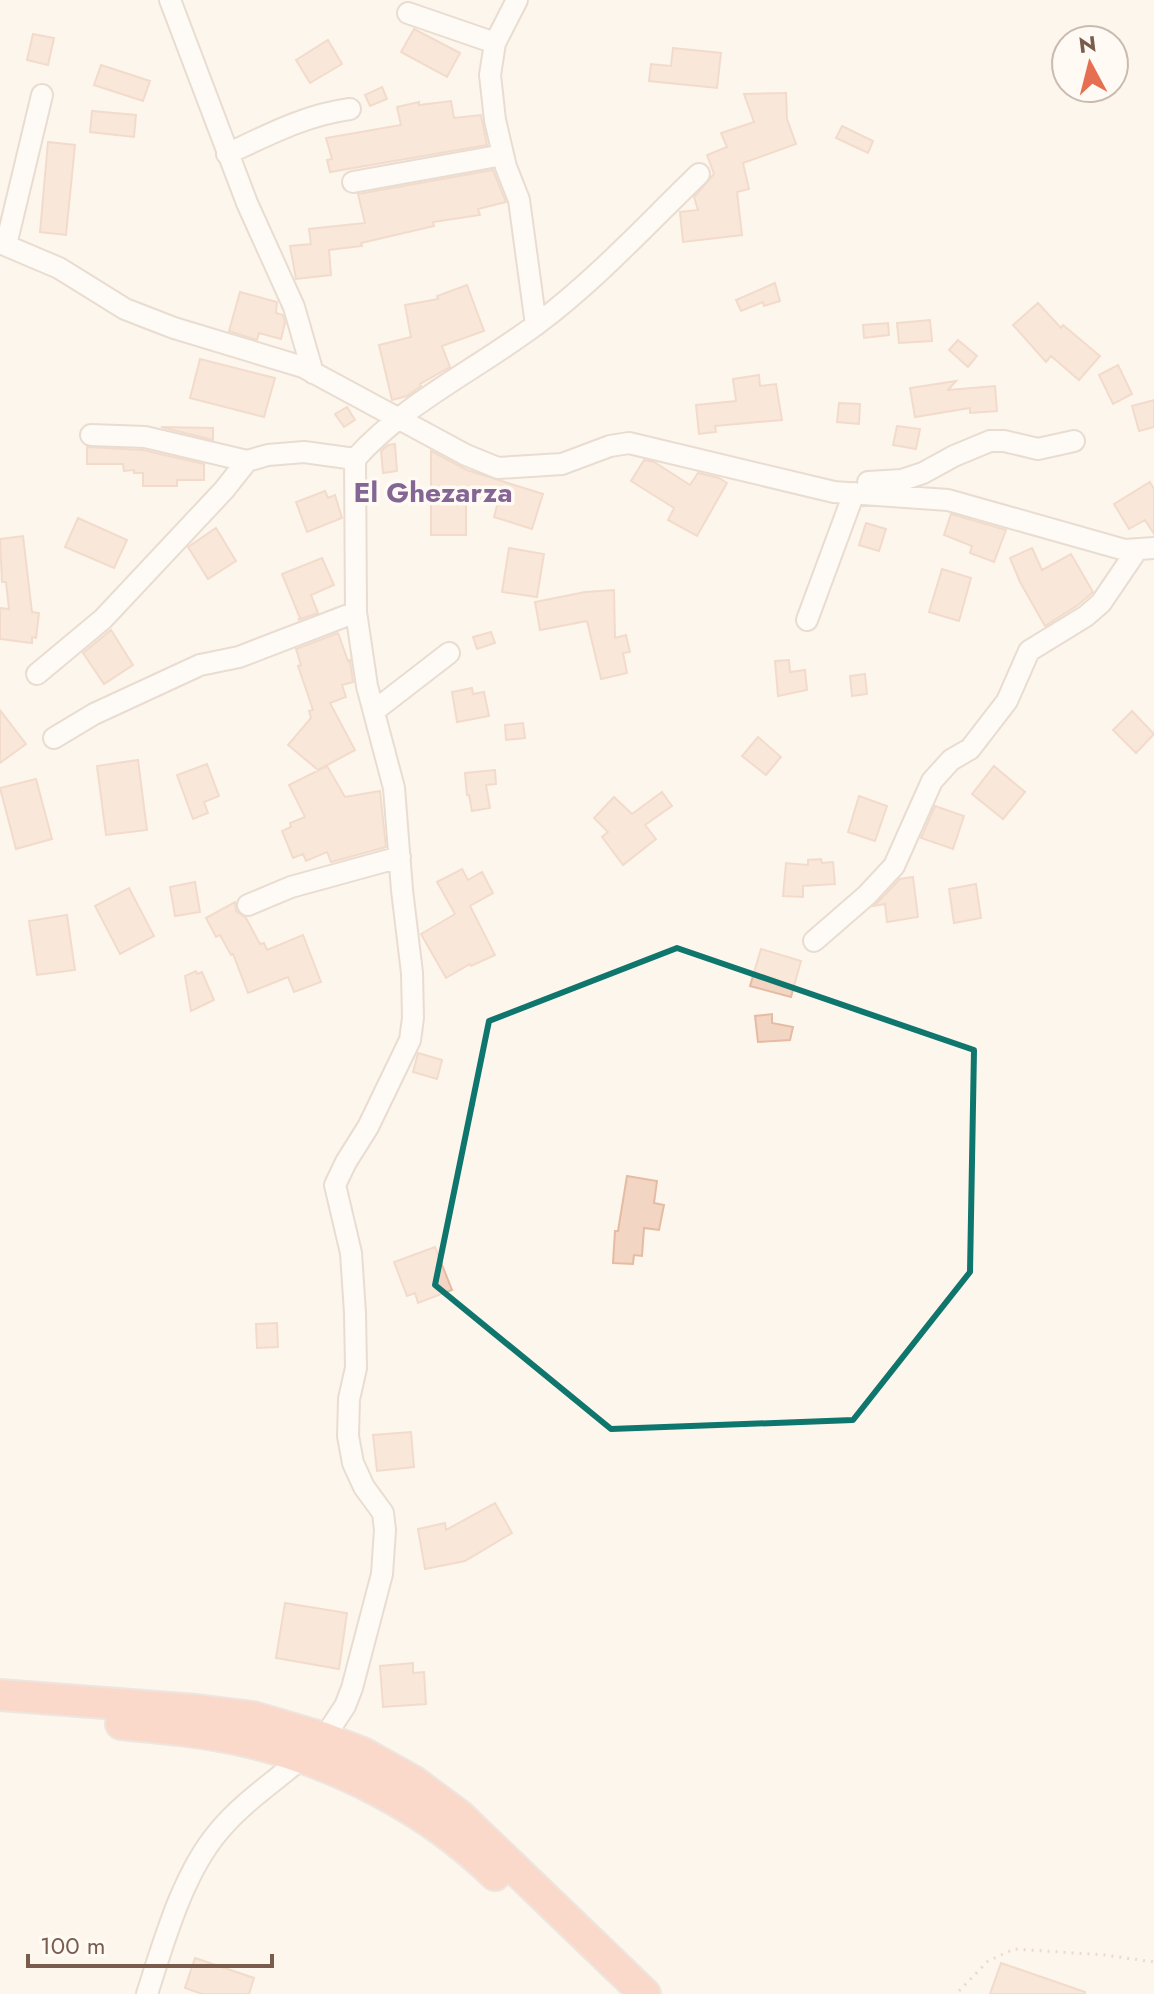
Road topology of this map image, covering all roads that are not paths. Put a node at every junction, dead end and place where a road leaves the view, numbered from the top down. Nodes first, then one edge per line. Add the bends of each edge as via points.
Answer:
1 (170, 0) edge
2 (517, 0) edge
3 (408, 13) dead end
4 (495, 43) junction
5 (42, 95) dead end
6 (350, 109) dead end
7 (227, 154) junction
8 (503, 155) junction
9 (699, 174) dead end
10 (353, 182) dead end
11 (3, 244) edge
12 (536, 325) junction
13 (313, 373) junction
14 (396, 419) junction
15 (91, 435) dead end
16 (1074, 441) dead end
17 (355, 459) junction
18 (247, 461) junction
19 (844, 493) junction
20 (1150, 549) edge
21 (356, 612) junction
22 (807, 620) dead end
23 (449, 653) dead end
24 (37, 674) dead end
25 (374, 711) junction
26 (54, 738) dead end
27 (400, 857) junction
28 (248, 905) dead end
29 (814, 941) dead end
30 (0, 1695) edge
31 (0, 1711) edge
32 (324, 1738) junction
33 (302, 1758) junction
34 (147, 1994) edge
35 (615, 1994) edge
36 (645, 1994) edge

1 - 7 street
2 - 4 street
3 - 4 street
4 - 8 street via 490,75
5 - 11 street
6 - 7 street via 321,113
7 - 13 street via 294,307
8 - 10 street
8 - 12 street via 519,200
9 - 12 street via 584,287
11 - 13 street via 59,268 125,309
12 - 14 street
13 - 14 street
14 - 17 street
14 - 19 street via 498,468 562,464 629,443
15 - 18 street via 145,437
16 - 19 street via 1038,449 990,441 923,473 857,483
17 - 18 street via 304,452
17 - 21 street
18 - 24 street via 103,619
19 - 20 street via 948,500 1125,550
19 - 22 street
20 - 29 street via 1086,616 1029,651 1007,701 970,749 932,781 894,866
21 - 25 street
21 - 26 street via 239,657 200,665
23 - 25 street
25 - 27 street via 394,788
27 - 28 street via 291,887
27 - 32 street via 412,973 410,1040 335,1185 351,1253 355,1313 356,1368 348,1436 353,1463 383,1513 382,1574 350,1696
30 - 32 highway via 225,1713
31 - 33 highway via 195,1731
32 - 36 highway via 413,1781 460,1816
33 - 34 street via 226,1823 206,1848 189,1877
33 - 35 highway via 390,1798 448,1836

